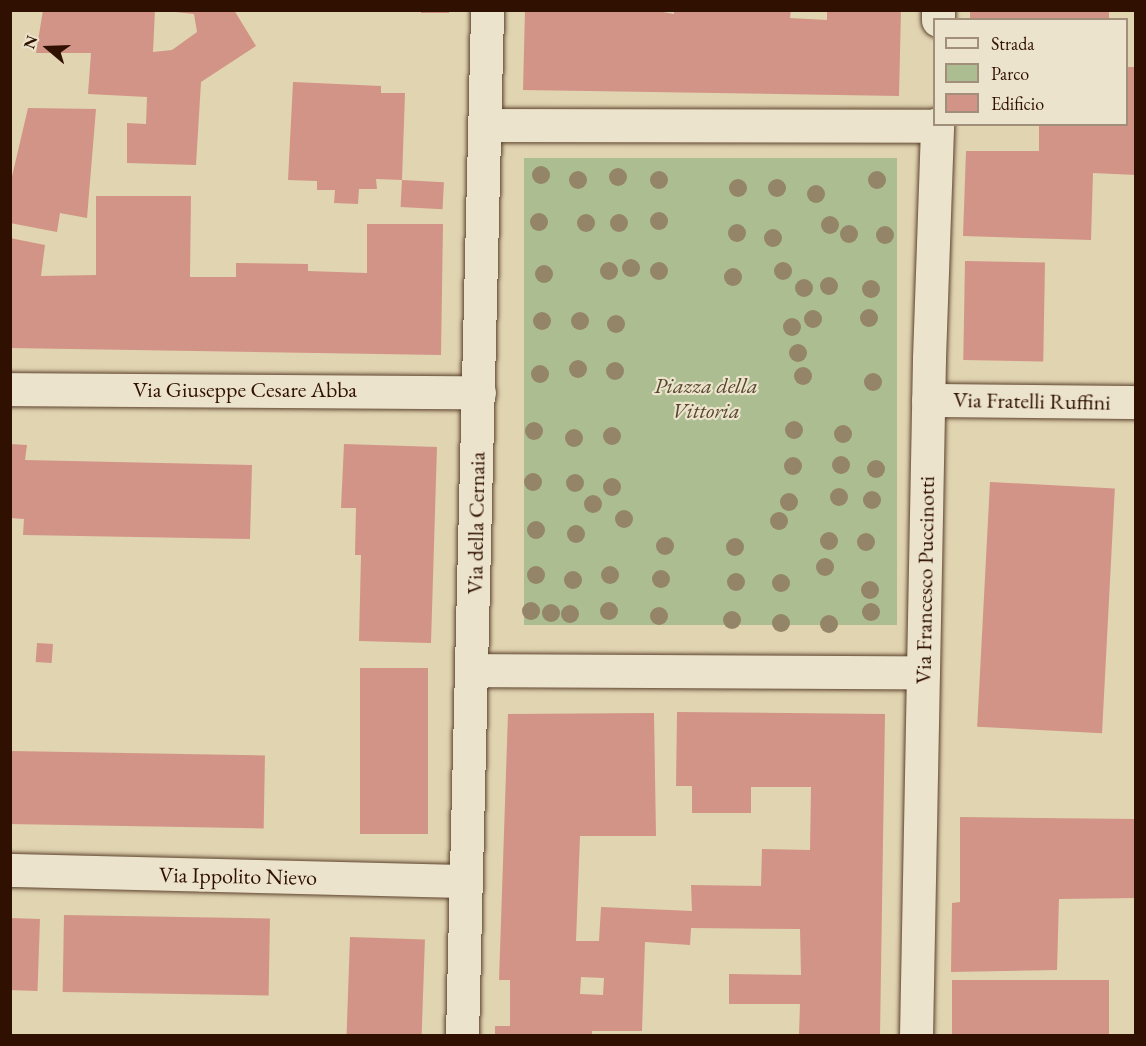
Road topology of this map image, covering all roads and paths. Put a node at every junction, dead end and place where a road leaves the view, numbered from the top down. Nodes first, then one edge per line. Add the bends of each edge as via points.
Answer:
1 (487, 10) edge
2 (486, 125) junction
3 (933, 125) edge
4 (937, 126) edge
5 (10, 388) edge
6 (479, 392) junction
7 (928, 400) junction
8 (1136, 402) edge
9 (472, 670) junction
10 (923, 672) junction
11 (10, 870) edge
12 (466, 881) junction
13 (462, 1035) edge
14 (916, 1035) edge

1 - 2 street, Via della Cernaia
2 - 3 street
2 - 6 street, Via della Cernaia
4 - 7 street, Via Francesco Puccinotti
5 - 6 street, Via Giuseppe Cesare Abba
6 - 9 street, Via della Cernaia
7 - 8 street, Via Fratelli Ruffini
7 - 10 street, Via Francesco Puccinotti
9 - 10 street
9 - 12 street, Via della Cernaia
10 - 14 street, Via Francesco Puccinotti
11 - 12 street, Via Ippolito Nievo
12 - 13 street, Via della Cernaia

